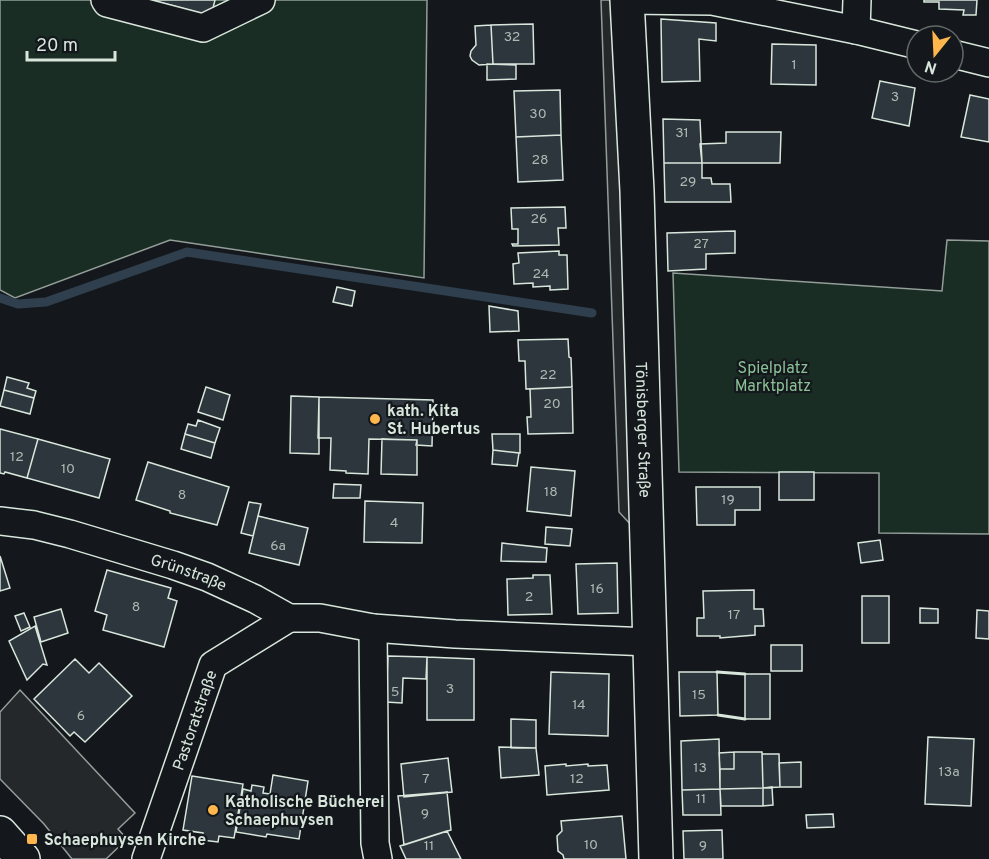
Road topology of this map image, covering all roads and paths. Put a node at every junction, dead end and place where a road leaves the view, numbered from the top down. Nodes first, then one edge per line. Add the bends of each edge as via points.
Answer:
1 (105, 0) edge
2 (261, 0) edge
3 (627, 0) edge
4 (858, 0) edge
5 (856, 30) junction
6 (905, 42) edge
7 (965, 57) edge
8 (989, 63) edge
9 (0, 521) edge
10 (289, 618) junction
11 (374, 628) junction
12 (650, 642) junction
13 (0, 832) edge
14 (24, 859) edge
15 (146, 859) edge
16 (378, 859) edge
17 (656, 859) edge

1 - 2 street via 203,28
3 - 5 street via 712,2
3 - 12 main road, Tönisberger Straße via 638,203
4 - 5 street
5 - 6 street
7 - 8 street
9 - 10 street, Grünstraße via 70,534 173,565 207,577
10 - 11 street, Grünstraße via 320,618
10 - 15 street, Pastoratstraße via 213,665
11 - 12 street, Grünstraße
11 - 16 street
12 - 17 main road, Tönisberger Straße
13 - 14 main road

